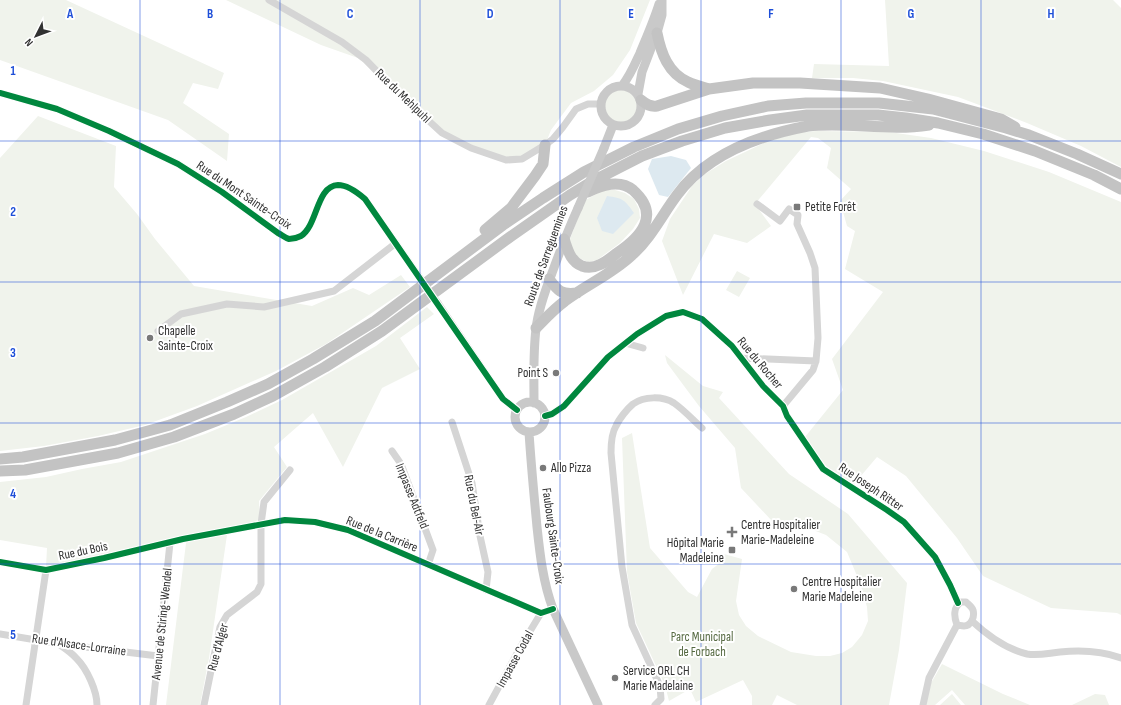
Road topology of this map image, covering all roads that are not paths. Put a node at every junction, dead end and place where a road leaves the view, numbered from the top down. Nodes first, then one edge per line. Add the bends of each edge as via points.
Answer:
1 (269, 0) edge
2 (661, 0) edge
3 (654, 31) junction
4 (622, 86) junction
5 (709, 89) junction
6 (0, 93) edge
7 (639, 97) junction
8 (601, 104) junction
9 (938, 123) junction
10 (613, 125) junction
11 (1030, 136) junction
12 (545, 145) junction
13 (1121, 174) edge
14 (1121, 190) edge
15 (570, 195) junction
16 (757, 204) dead end
17 (564, 239) junction
18 (396, 243) junction
19 (449, 265) junction
20 (549, 279) junction
21 (577, 292) junction
22 (536, 328) junction
23 (158, 331) dead end
24 (637, 334) junction
25 (625, 343) junction
26 (742, 358) junction
27 (816, 361) junction
28 (534, 403) junction
29 (783, 406) junction
30 (517, 410) junction
31 (545, 416) junction
32 (452, 422) dead end
33 (702, 428) dead end
34 (528, 432) junction
35 (392, 451) dead end
36 (0, 459) edge
37 (824, 469) joint
38 (290, 470) dead end
39 (0, 471) edge
40 (261, 524) junction
41 (170, 543) junction
42 (0, 562) edge
43 (428, 565) junction
44 (46, 570) junction
45 (486, 590) junction
46 (958, 603) junction
47 (552, 609) junction
48 (541, 613) junction
49 (972, 622) junction
50 (957, 625) junction
51 (0, 634) edge
52 (35, 640) junction
53 (60, 644) junction
54 (158, 656) junction
55 (1121, 658) edge
56 (26, 705) edge
57 (97, 705) edge
58 (153, 705) edge
59 (204, 705) edge
60 (489, 705) edge
61 (598, 705) edge
62 (655, 705) edge
63 (923, 705) edge

1 - 12 street, Rue du Mehlpuhl via 342,42 366,60 442,133 471,148 506,160 522,159
2 - 3 main road via 662,15
3 - 4 main road
3 - 5 highway via 671,70 688,82
3 - 7 main road via 639,81
4 - 7 main road via 631,88
4 - 8 main road via 610,89 602,98
5 - 7 highway via 657,106 647,105
5 - 11 highway via 753,83 880,88 928,98 1001,119
6 - 18 street, Rue du Mont Sainte-Croix via 57,109 178,164 288,239 296,239 307,230 327,189 333,185 342,185 365,199
7 - 10 main road via 642,107 637,119 626,126
8 - 10 main road via 604,117
8 - 12 street, Rue du Mehlpuhl via 588,104 576,109
9 - 14 highway via 1035,151 1094,175
9 - 15 highway via 878,115 807,115 726,128 642,156
9 - 21 highway via 914,127 810,126 766,137 727,153 702,168 690,179 670,204 651,235 634,254 623,264
10 - 17 main road, Route de Sarreguemines, bridge
11 - 13 highway
11 - 19 highway via 933,109 879,103 768,106 722,116 678,129 584,172 503,225
12 - 19 highway via 543,164 511,208 461,250
15 - 17 highway via 580,196 600,186 619,184 629,187 645,206 647,219 643,230 625,248 600,265 590,268 581,266 573,260
15 - 39 highway via 382,331 274,396 174,437 118,453 25,470
16 - 27 street, Rue du Rocher via 780,221 789,209 798,215 797,224 815,268 818,338
17 - 20 main road, Route de Sarreguemines
18 - 23 street via 334,291 264,307 227,304 180,314
18 - 30 street, Rue du Mont Sainte-Croix, bridge via 503,399
19 - 36 highway via 375,321 313,360 228,402 170,425 115,440
20 - 21 highway via 561,292
20 - 22 main road, Route de Sarreguemines
21 - 22 highway
22 - 28 main road, Route de Sarreguemines
24 - 25 street, Rue du Rocher
24 - 25 street via 643,348
24 - 26 street, Rue du Rocher via 666,316 683,312 702,319
25 - 31 street, Rue du Rocher via 608,357 564,406
26 - 27 street, Rue du Rocher
26 - 29 street, Rue du Rocher via 763,386
27 - 29 street, Rue du Rocher via 814,370
28 - 30 main road via 524,403
28 - 31 main road via 539,405
29 - 37 street, Rue du Rocher via 787,416
30 - 34 main road via 517,424
31 - 34 main road via 540,427
32 - 45 street, Rue du Bel-Air via 472,483 488,572
33 - 62 street via 674,403 651,397 634,403 627,410 615,426 612,438 611,453 626,593 632,625 660,686 661,699
34 - 47 main road, Faubourg Sainte-Croix via 542,568
35 - 43 street, Impasse Adtfeld via 401,464 433,550
37 - 46 street, Rue Joseph Ritter via 904,522 935,557
38 - 40 street, Rue d'Alger via 264,502
40 - 41 street, Rue de la Carrière
40 - 43 street, Rue de la Carrière via 285,520 315,522 348,530
40 - 59 street, Rue d'Alger via 261,584 257,592 227,615 220,627
41 - 44 street, Rue du Bois
41 - 54 street, Avenue de Stiring-Wendel
42 - 44 street, Rue du Bois
43 - 45 street, Rue de la Carrière
44 - 52 street
45 - 48 street, Rue de la Carrière
46 - 49 street via 966,602 971,606 974,615
46 - 50 street via 954,613
47 - 48 street
47 - 61 main road, Faubourg Sainte-Croix
48 - 60 street, Impasse Codal
49 - 50 street via 964,626
49 - 55 street via 1006,646 1028,654 1077,651
50 - 63 street via 929,678
51 - 52 street, Rue d'Alsace-Lorraine
52 - 53 street, Rue d'Alsace-Lorraine
52 - 56 street
53 - 54 street, Rue d'Alsace-Lorraine
53 - 57 street via 78,659 91,680
54 - 58 street, Avenue de Stiring-Wendel

